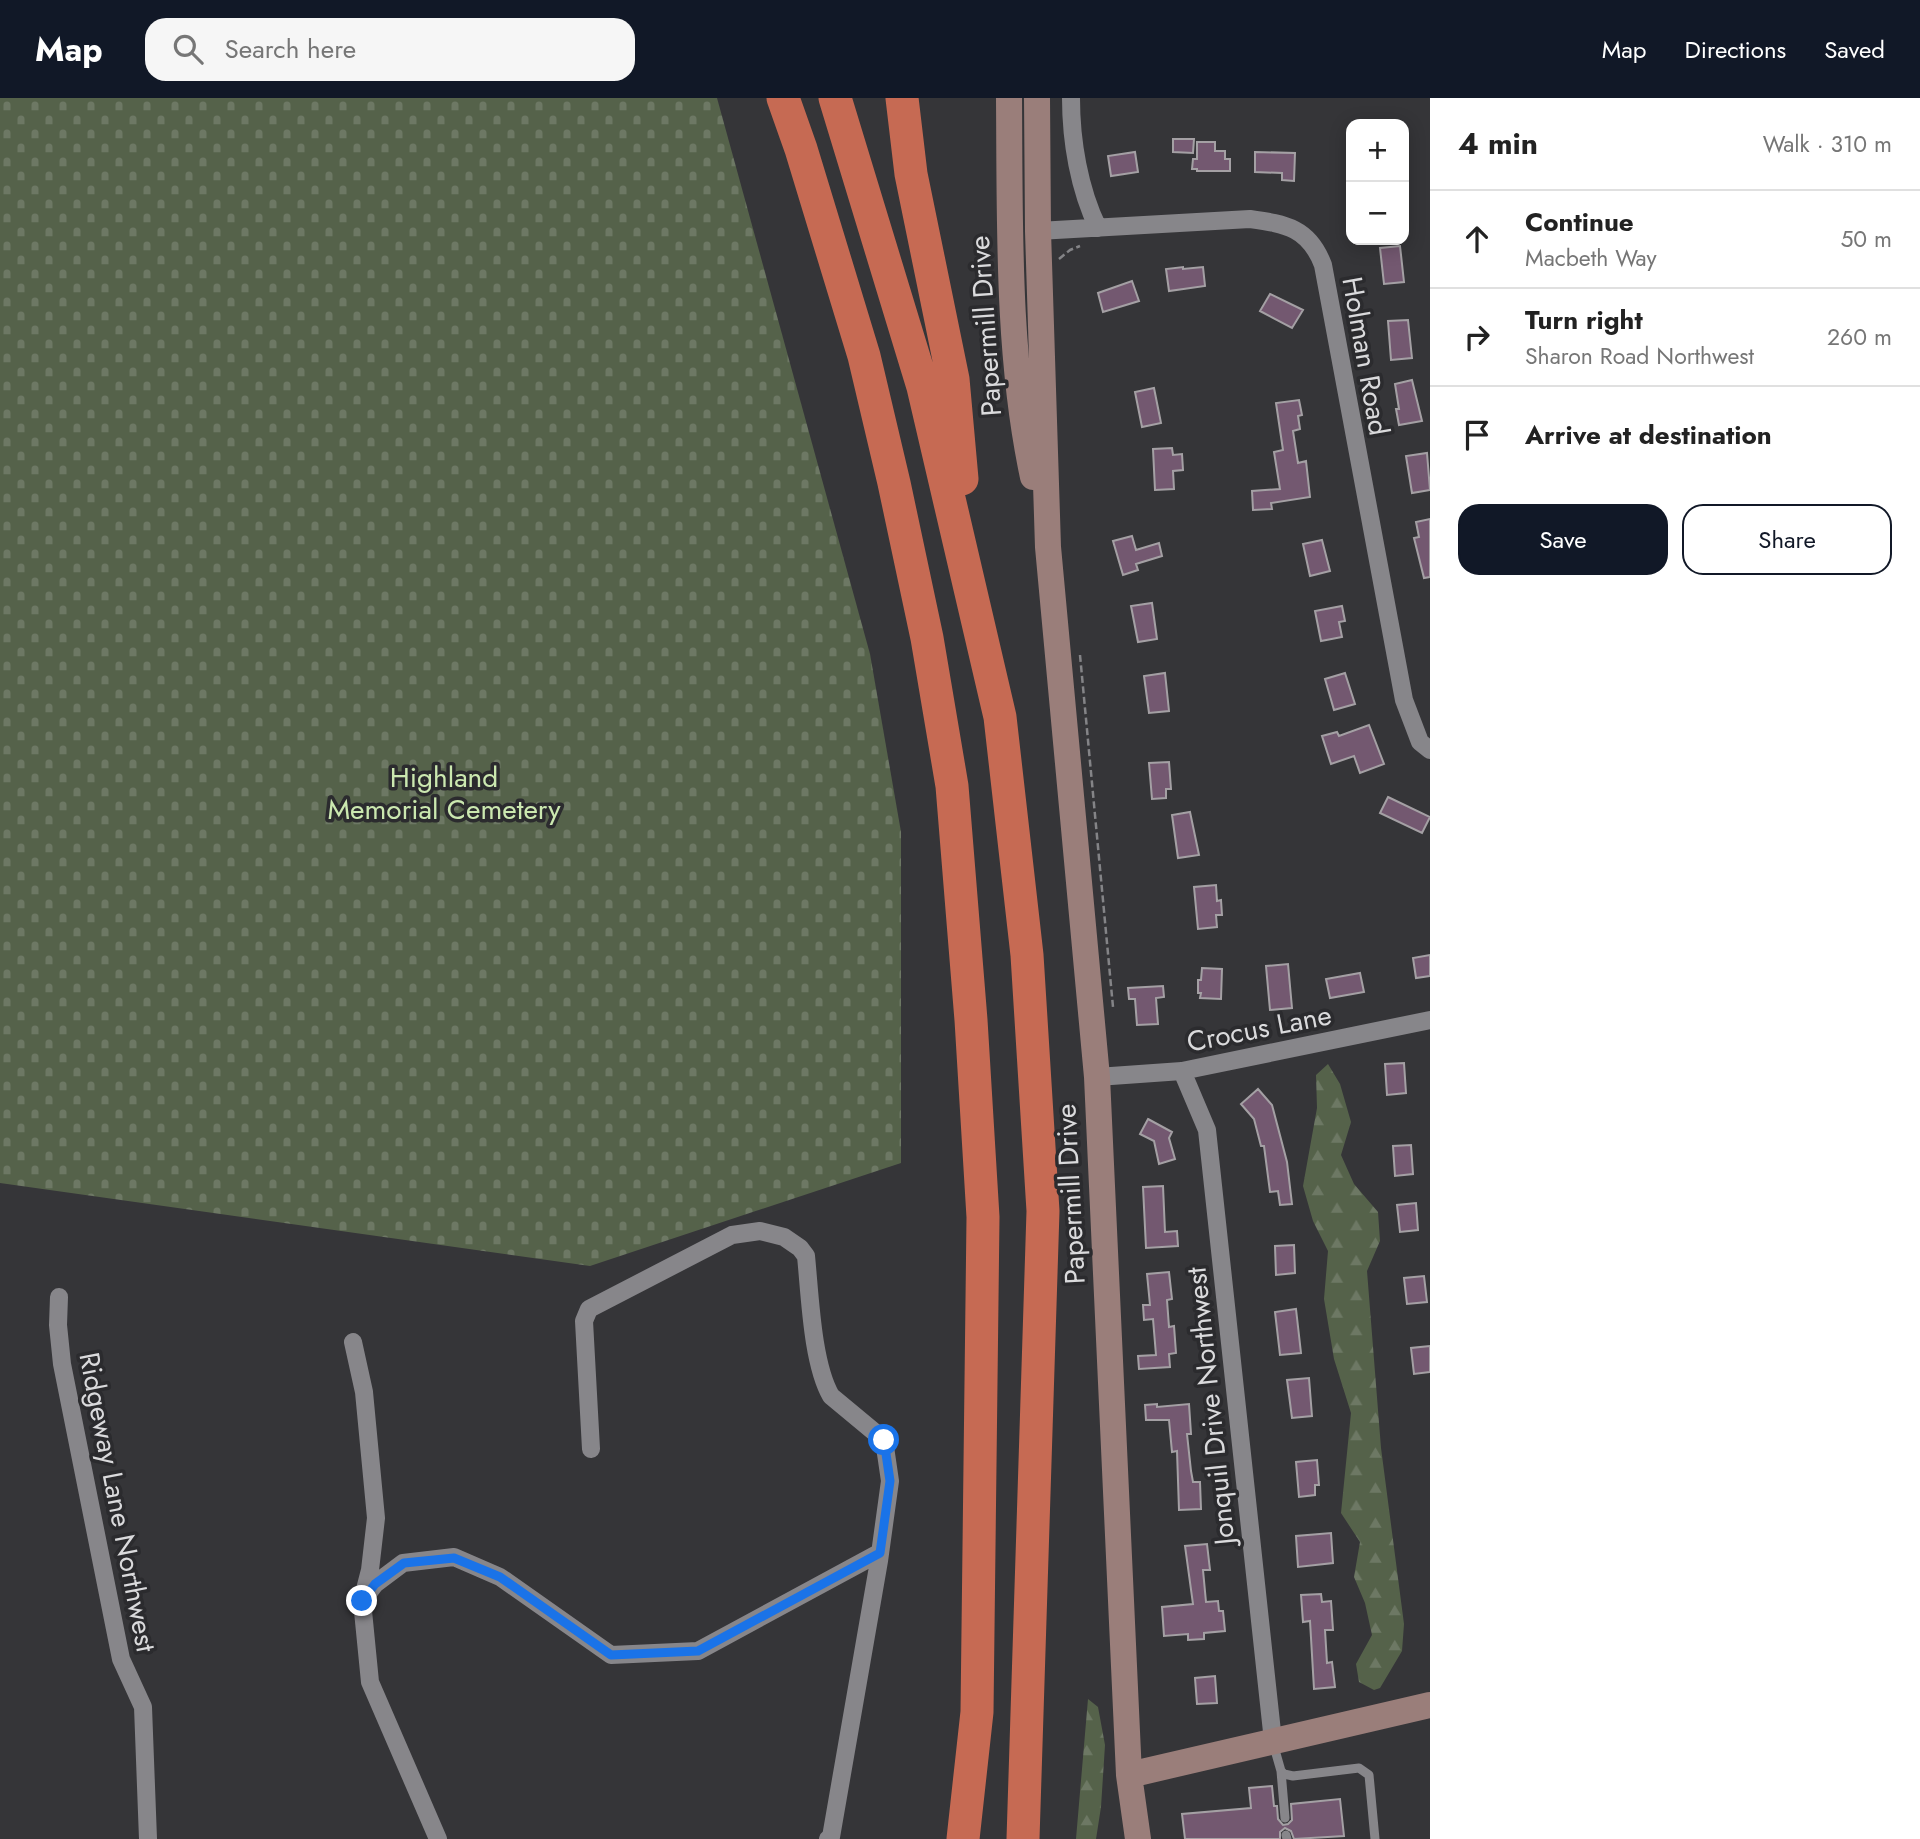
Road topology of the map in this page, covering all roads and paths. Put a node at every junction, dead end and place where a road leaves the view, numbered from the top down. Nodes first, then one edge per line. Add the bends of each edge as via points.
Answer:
1 (783, 98) edge
2 (835, 98) edge
3 (889, 98) edge
4 (902, 98) edge
5 (1009, 98) edge
6 (1037, 98) edge
7 (1071, 98) edge
8 (911, 174) junction
9 (1098, 228) junction
10 (1038, 231) junction
11 (1048, 547) junction
12 (972, 598) junction
13 (1430, 750) edge
14 (1430, 1020) edge
15 (1182, 1071) junction
16 (1097, 1077) junction
17 (59, 1297) dead end
18 (353, 1342) dead end
19 (591, 1449) dead end
20 (879, 1557) junction
21 (362, 1601) junction
22 (1430, 1705) edge
23 (1273, 1741) junction
24 (1281, 1771) junction
25 (1129, 1775) junction
26 (1285, 1818) dead end
27 (830, 1838) edge
28 (148, 1839) edge
29 (438, 1839) edge
30 (963, 1839) edge
31 (1023, 1839) edge
32 (1138, 1839) edge
33 (1375, 1839) edge

1 - 30 highway via 864,356 927,638 952,786 983,1217 977,1712
2 - 12 highway via 923,387
3 - 8 highway
4 - 8 highway
5 - 11 main road, Papermill Drive via 1010,237 1021,421
6 - 10 main road, Papermill Drive
7 - 9 street via 1077,164
8 - 12 highway via 953,379
9 - 10 street, Holman Road
9 - 13 street, Holman Road via 1250,219 1303,233 1317,247 1404,700 1420,742
10 - 11 main road, Papermill Drive
11 - 16 main road, Papermill Drive
12 - 31 highway via 1000,717 1027,955 1043,1210
14 - 15 street, Crocus Lane
15 - 16 street, Crocus Lane
15 - 23 street, Jonquil Drive Northwest via 1207,1130
16 - 25 main road, Papermill Drive
17 - 28 street, Ridgeway Lane Northwest via 62,1364 118,1646 143,1707
18 - 21 street via 364,1392 376,1518
19 - 20 street via 583,1321 589,1309 732,1235 760,1231 784,1237 806,1256 826,1388 884,1440 890,1481
20 - 21 street via 698,1651 611,1655 500,1577 454,1558 404,1563 375,1584
20 - 27 street
21 - 29 street via 370,1682
22 - 23 main road
23 - 24 lane
23 - 25 main road
24 - 26 lane
24 - 33 lane via 1293,1776 1363,1770 1369,1776
25 - 32 main road, Papermill Drive

